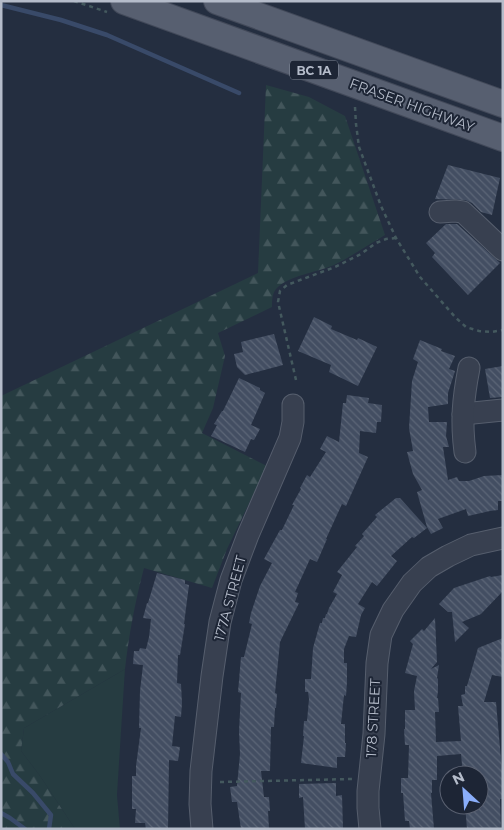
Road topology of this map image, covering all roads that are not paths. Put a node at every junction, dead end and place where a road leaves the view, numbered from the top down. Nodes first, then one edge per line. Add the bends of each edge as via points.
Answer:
1 (124, 1) edge
2 (217, 1) edge
3 (503, 104) edge
4 (503, 138) edge
5 (440, 212) dead end
6 (503, 250) edge
7 (469, 368) dead end
8 (293, 405) dead end
9 (503, 410) edge
10 (463, 414) junction
11 (465, 452) dead end
12 (503, 538) edge
13 (202, 829) edge
14 (370, 829) edge

1 - 4 main road, FRASER HIGHWAY / BC 1A
2 - 3 main road, BC 1A
5 - 6 street via 464,212
7 - 10 street
8 - 13 street, 177A STREET via 290,438 248,535 220,622 201,771
9 - 10 street
10 - 11 street
12 - 14 street, 178 STREET via 470,545 429,568 412,583 393,610 381,636 368,792

